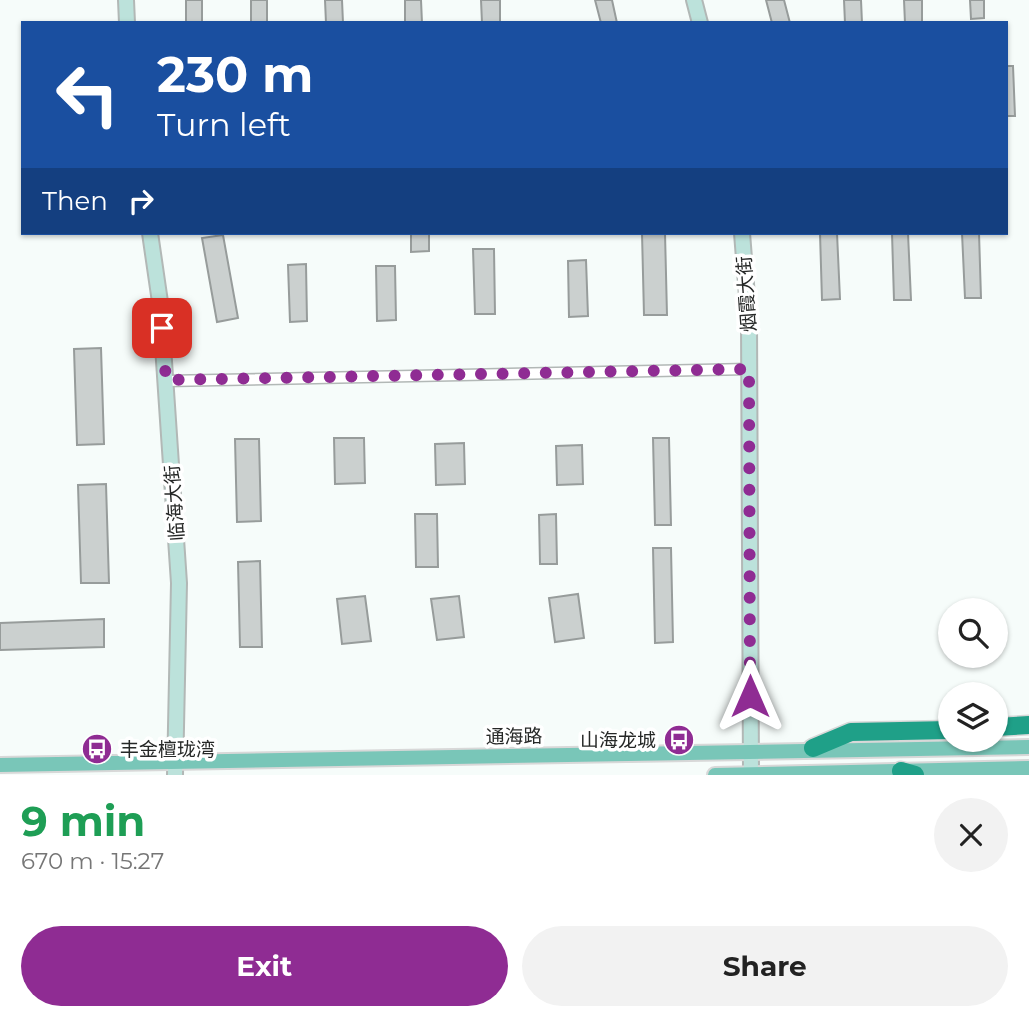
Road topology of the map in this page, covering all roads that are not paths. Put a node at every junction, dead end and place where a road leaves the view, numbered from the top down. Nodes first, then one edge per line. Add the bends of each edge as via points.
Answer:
1 (126, 0) edge
2 (694, 0) edge
3 (127, 21) edge
4 (700, 21) edge
5 (150, 235) edge
6 (742, 235) edge
7 (749, 369) junction
8 (166, 380) junction
9 (1029, 724) edge
10 (1008, 726) edge
11 (938, 730) edge
12 (1029, 747) edge
13 (813, 748) junction
14 (750, 751) junction
15 (0, 765) edge
16 (1029, 768) edge
17 (175, 769) edge
18 (912, 773) edge
19 (715, 775) edge
20 (751, 775) edge

1 - 3 main road
2 - 4 main road
5 - 8 main road, 临海大街
6 - 7 main road, 烟霞大街
7 - 8 street
7 - 14 main road, 烟霞大街
8 - 17 main road, 临海大街 via 179,583
9 - 10 highway
11 - 13 highway via 851,732
12 - 13 main road, 通海路
13 - 14 main road, 通海路
14 - 17 main road, 通海路
14 - 20 main road, 烟霞大街
15 - 17 main road, 通海路
16 - 18 main road
18 - 20 main road
19 - 20 main road

